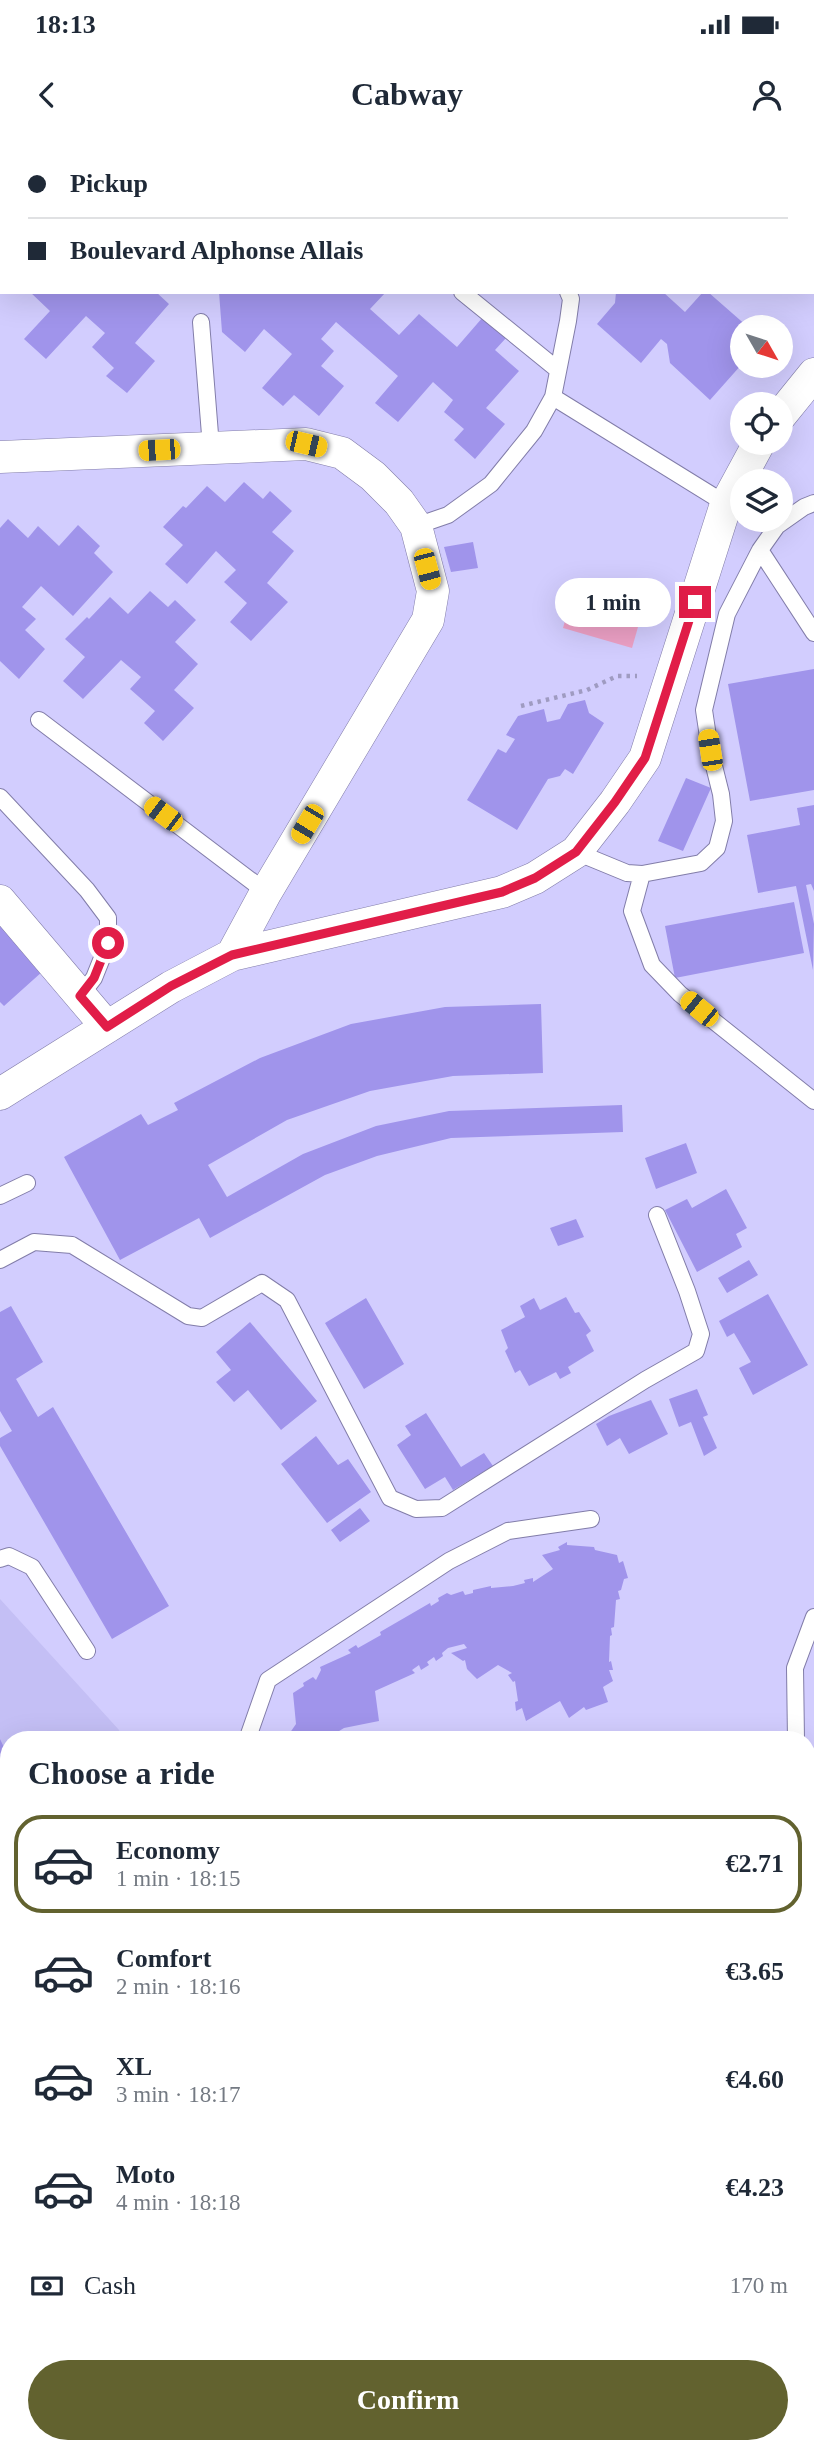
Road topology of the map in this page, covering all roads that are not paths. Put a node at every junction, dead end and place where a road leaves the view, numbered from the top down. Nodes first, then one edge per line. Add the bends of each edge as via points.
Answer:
1 (464, 294) edge
2 (569, 294) edge
3 (201, 322) dead end
4 (558, 370) junction
5 (814, 374) edge
6 (553, 397) junction
7 (793, 400) edge
8 (211, 447) junction
9 (753, 455) edge
10 (0, 457) edge
11 (814, 503) edge
12 (726, 504) junction
13 (416, 526) junction
14 (760, 550) junction
15 (814, 633) edge
16 (39, 720) dead end
17 (0, 797) edge
18 (576, 852) junction
19 (642, 874) junction
20 (266, 892) junction
21 (0, 901) edge
22 (232, 955) junction
23 (80, 996) junction
24 (107, 1027) junction
25 (0, 1094) edge
26 (814, 1101) edge
27 (27, 1183) dead end
28 (0, 1196) edge
29 (657, 1215) dead end
30 (0, 1260) edge
31 (592, 1519) dead end
32 (0, 1559) edge
33 (814, 1617) edge
34 (87, 1651) dead end
35 (250, 1731) edge
36 (796, 1731) edge

1 - 4 lane
2 - 4 lane via 569,321
3 - 8 lane
4 - 6 lane
5 - 7 street
6 - 12 lane
6 - 13 lane via 534,431 491,484 448,515
8 - 10 street
8 - 13 street via 306,444 342,453 373,476
9 - 12 street
11 - 14 lane via 777,526
12 - 18 street via 645,758
13 - 20 street via 433,591 428,620
14 - 15 lane
14 - 19 lane via 727,614 704,710 724,821 717,848 701,863
16 - 20 lane
17 - 23 lane via 108,918 108,943 94,978
18 - 19 lane via 626,873
18 - 22 street via 502,892
19 - 26 lane via 632,911 652,965 680,994
20 - 22 street
21 - 23 street
22 - 24 street via 171,986
23 - 24 street
24 - 25 street
27 - 28 lane
29 - 30 lane via 701,1334 696,1351 442,1508 416,1509 390,1498 287,1300 262,1283 202,1318 188,1316 72,1245 34,1242
31 - 35 lane via 508,1531 449,1561 268,1680
32 - 34 lane via 9,1556 32,1567
33 - 36 lane via 795,1668

